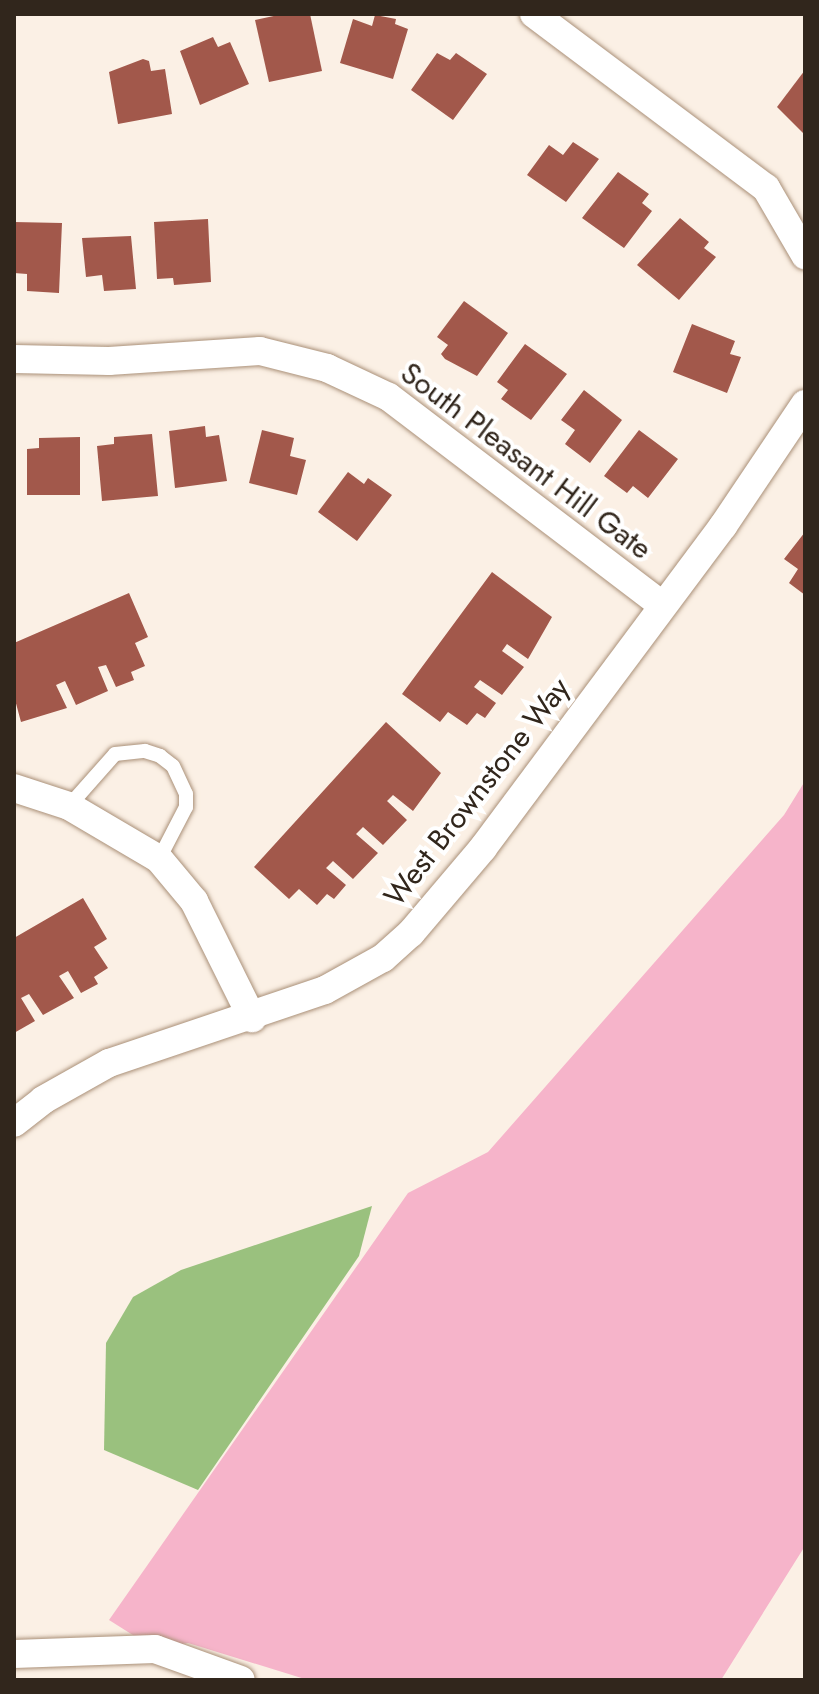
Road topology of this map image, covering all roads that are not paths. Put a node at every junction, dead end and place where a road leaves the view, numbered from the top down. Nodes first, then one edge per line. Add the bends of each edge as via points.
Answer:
1 (534, 14) edge
2 (805, 255) edge
3 (14, 359) edge
4 (805, 404) edge
5 (662, 605) junction
6 (14, 788) edge
7 (69, 806) junction
8 (159, 859) junction
9 (252, 1018) junction
10 (14, 1123) edge
11 (14, 1654) edge
12 (241, 1680) edge

1 - 2 street via 766,188
3 - 5 street, South Pleasant Hill Gate via 109,361 260,351 327,368 389,397
4 - 5 street, West Brownstone Way
5 - 9 street, West Brownstone Way via 483,848 411,933 383,958 325,990
6 - 7 street
7 - 8 street
7 - 8 lane via 115,754 145,751 160,756 173,766 186,807
8 - 9 street via 194,901
9 - 10 street, West Brownstone Way via 109,1063
11 - 12 street via 155,1649

